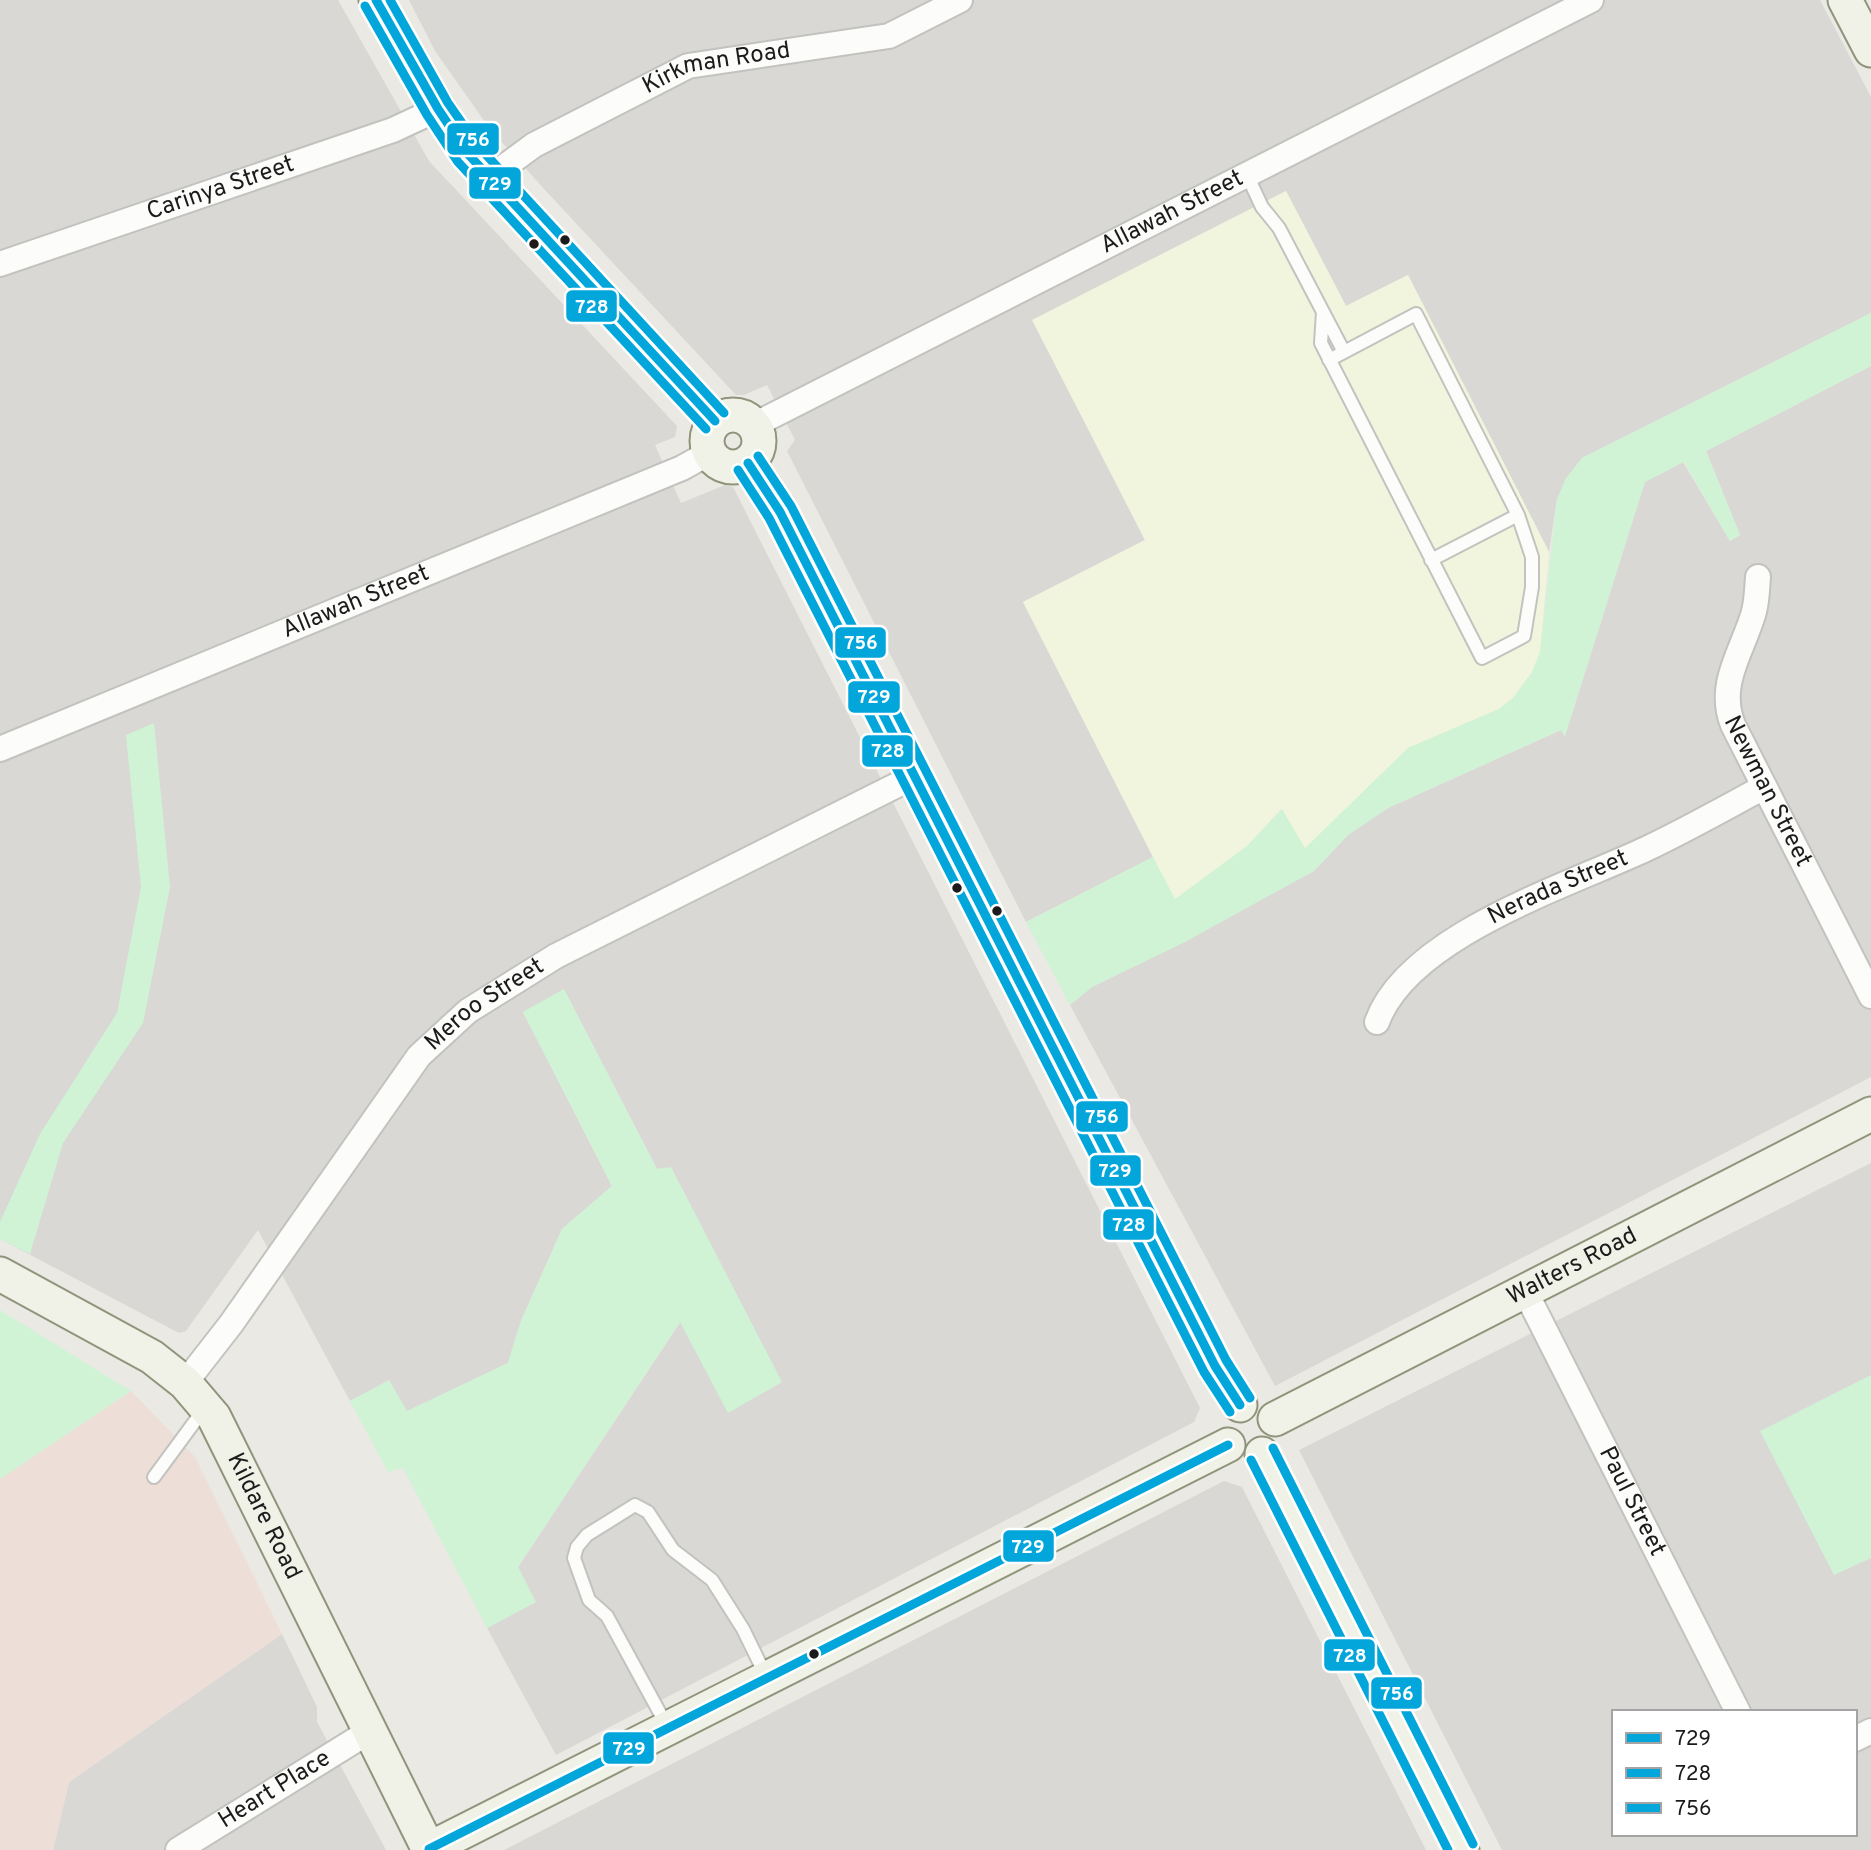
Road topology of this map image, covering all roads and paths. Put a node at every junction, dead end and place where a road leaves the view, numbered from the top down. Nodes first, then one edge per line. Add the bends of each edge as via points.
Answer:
1 (376, 0) edge
2 (960, 0) edge
3 (1591, 0) edge
4 (1845, 0) edge
5 (1871, 50) edge
6 (438, 109) junction
7 (1247, 174) junction
8 (489, 177) junction
9 (0, 264) edge
10 (1323, 312) junction
11 (1344, 352) junction
12 (1329, 360) junction
13 (715, 421) junction
14 (754, 425) junction
15 (709, 453) junction
16 (748, 463) junction
17 (1518, 516) junction
18 (1431, 560) junction
19 (1758, 577) dead end
20 (0, 749) edge
21 (915, 776) junction
22 (1764, 787) junction
23 (1871, 996) edge
24 (1377, 1022) dead end
25 (1871, 1114) edge
26 (0, 1274) edge
27 (1525, 1291) junction
28 (195, 1395) junction
29 (1240, 1405) junction
30 (1275, 1419) junction
31 (1228, 1445) junction
32 (1262, 1454) junction
33 (154, 1476) dead end
34 (767, 1678) junction
35 (1737, 1710) edge
36 (668, 1728) junction
37 (370, 1731) junction
38 (429, 1849) edge
39 (178, 1850) edge
40 (1462, 1850) edge

1 - 6 main road
2 - 8 street, Kirkman Road via 889,36 688,66 534,145
3 - 7 street, Allawah Street
4 - 5 main road
6 - 8 main road
6 - 9 street, Carinya Street via 393,130
7 - 10 lane
7 - 14 street, Allawah Street
8 - 13 main road
10 - 11 lane
10 - 12 lane via 1321,343
11 - 12 lane
11 - 17 lane via 1416,314
12 - 18 lane
13 - 14 main road via 737,415
13 - 15 main road via 707,436
14 - 16 main road via 759,443
15 - 16 main road via 731,467
15 - 20 street, Allawah Street
16 - 21 main road via 780,512
17 - 18 lane
17 - 18 lane via 1532,557 1524,636 1482,658
19 - 22 street, Newman Street via 1755,612 1727,687 1726,705
21 - 28 street, Meroo Street via 556,956 468,1011 419,1056 231,1324
21 - 29 main road via 1215,1366
22 - 23 street, Newman Street
22 - 24 street, Nerada Street via 1649,848 1463,933 1431,953 1393,991
25 - 27 main road, Walters Road
26 - 28 main road, Kildare Road via 152,1357
27 - 30 main road, Walters Road
27 - 35 street, Paul Street
28 - 33 lane
28 - 37 main road, Kildare Road via 250,1483
29 - 30 main road via 1256,1404
29 - 31 main road via 1224,1422
30 - 32 main road via 1274,1443
31 - 32 main road via 1247,1457
31 - 34 main road
32 - 40 main road
34 - 36 main road
34 - 36 lane via 712,1580 673,1550 648,1512 635,1505 622,1510 587,1535 575,1558 589,1600 607,1616
36 - 38 main road
37 - 38 main road, Kildare Road
37 - 39 street, Heart Place

